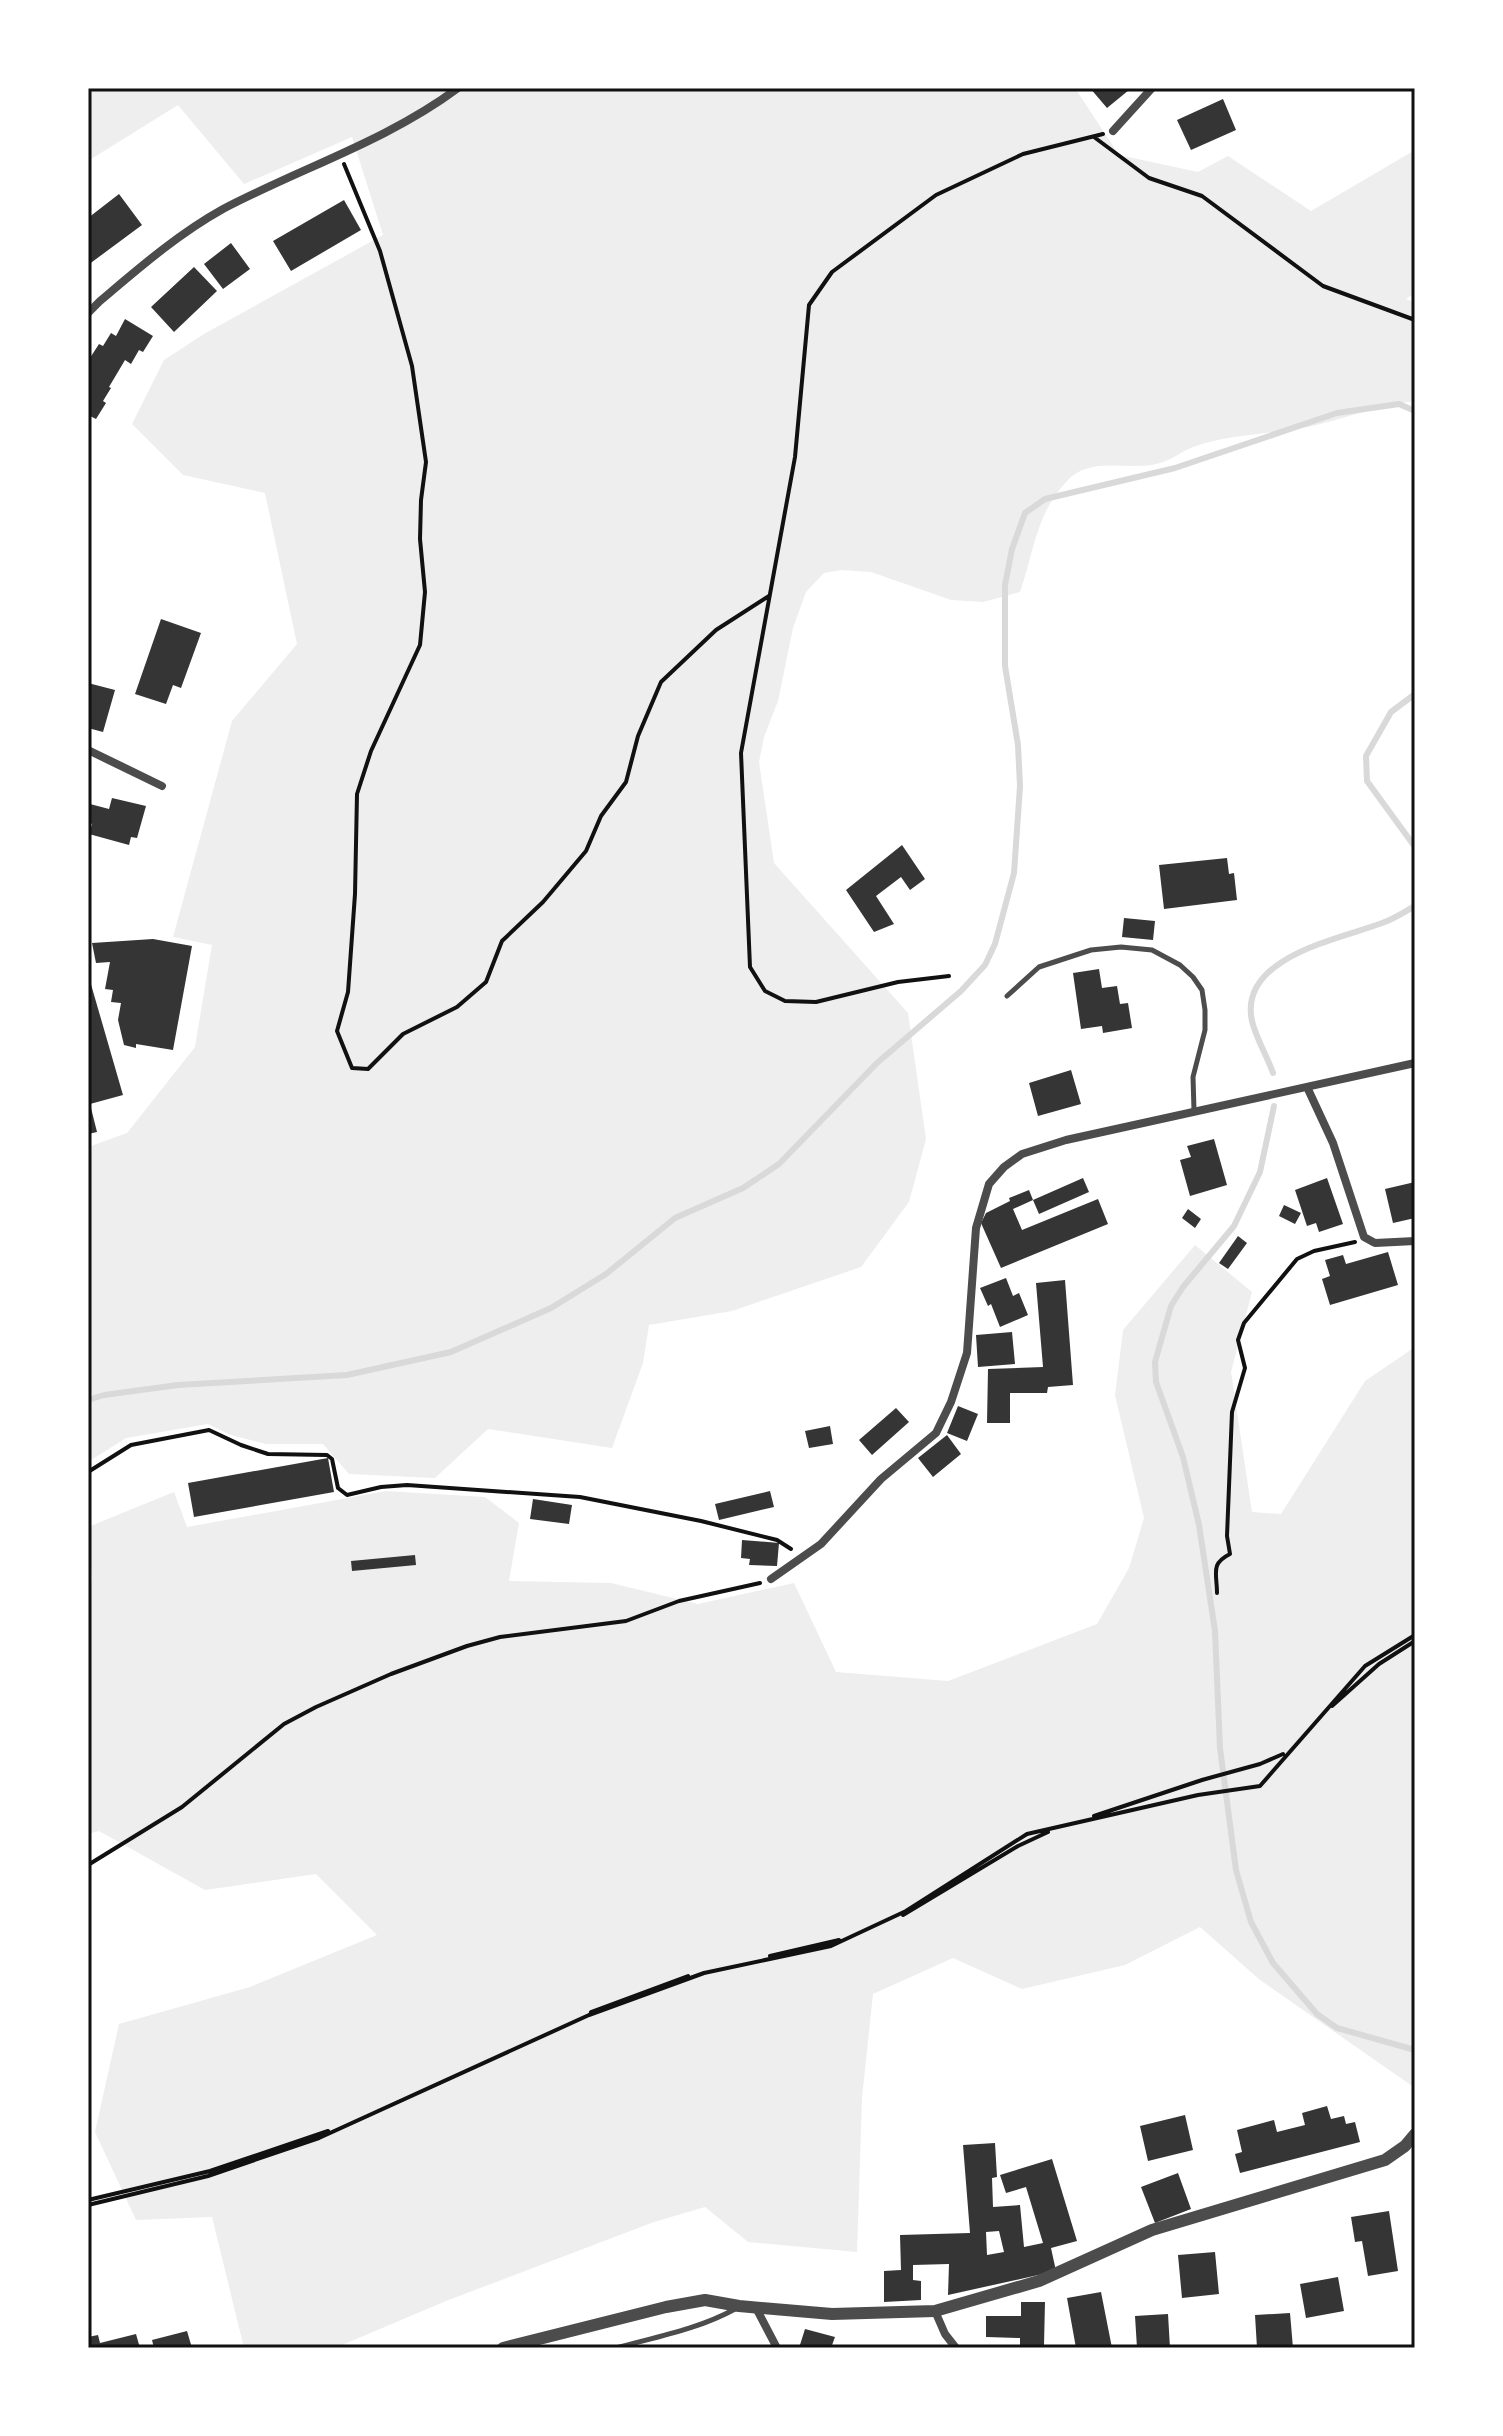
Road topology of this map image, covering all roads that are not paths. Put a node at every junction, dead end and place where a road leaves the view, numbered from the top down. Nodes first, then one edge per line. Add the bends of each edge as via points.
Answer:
1 (458, 88) edge
2 (1152, 88) edge
3 (1113, 131) road end
4 (88, 313) edge
5 (88, 750) edge
6 (162, 786) dead end
7 (1007, 996) dead end
8 (1415, 1063) edge
9 (1307, 1087) junction
10 (1194, 1110) junction
11 (1415, 1241) edge
12 (771, 1579) road end
13 (1415, 2134) edge
14 (1410, 2147) edge
15 (739, 2306) junction
16 (756, 2308) junction
17 (935, 2311) junction
18 (503, 2348) edge
19 (616, 2348) edge
20 (777, 2348) edge
21 (956, 2348) edge

1 - 4 street via 411,119 222,210 183,234
2 - 3 street
5 - 6 street
7 - 10 lane via 1039,967 1091,950 1152,950 1180,965 1202,990 1205,1010 1193,1077
8 - 9 street
9 - 10 street
9 - 11 street via 1333,1143 1364,1237 1375,1243
10 - 12 street via 1066,1140 1022,1154 1004,1167 989,1184 976,1228 967,1353 936,1433 881,1479 821,1544
13 - 14 street
14 - 17 street via 1385,2160 1152,2230 1039,2281
15 - 16 street
15 - 18 street via 692,2302
15 - 19 lane via 719,2318
16 - 17 street via 832,2314
16 - 20 street
17 - 21 street

